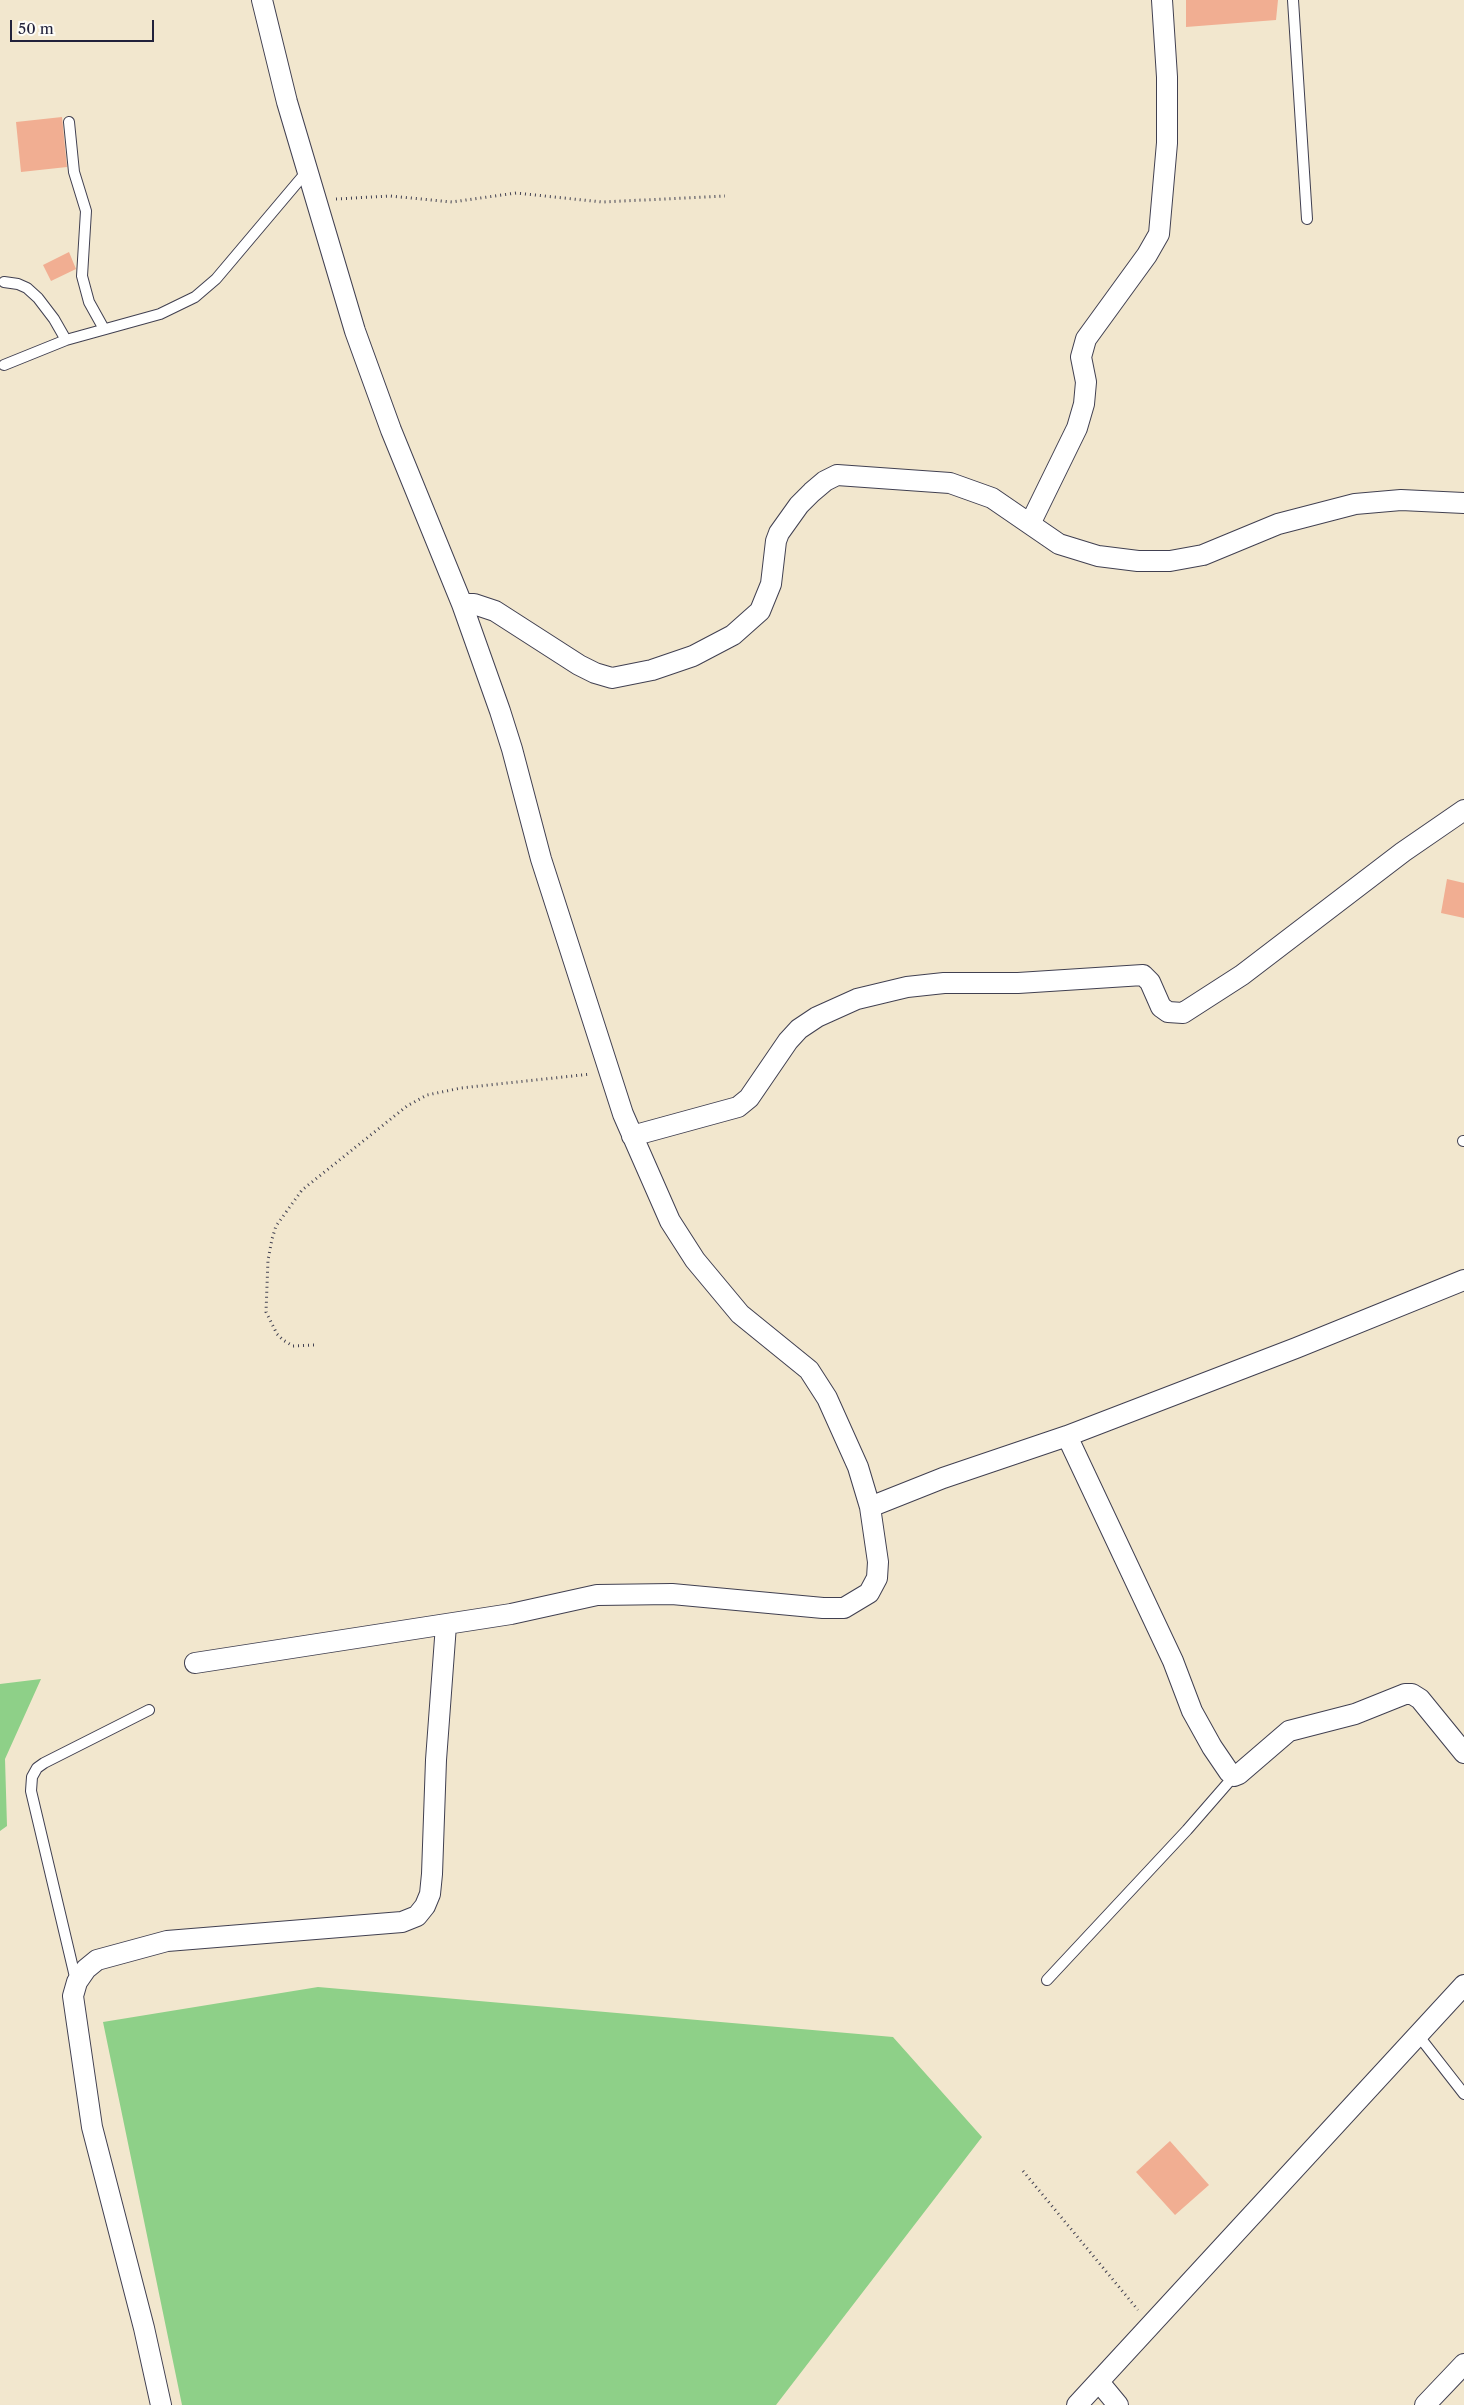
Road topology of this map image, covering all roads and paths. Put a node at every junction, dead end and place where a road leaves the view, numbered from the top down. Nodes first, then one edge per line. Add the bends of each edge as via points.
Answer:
1 (262, 0) edge
2 (1162, 0) edge
3 (1293, 0) edge
4 (69, 122) dead end
5 (308, 170) junction
6 (725, 196) dead end
7 (318, 200) junction
8 (1307, 219) dead end
9 (4, 282) dead end
10 (104, 329) junction
11 (66, 340) junction
12 (4, 365) dead end
13 (1464, 503) edge
14 (1030, 524) junction
15 (462, 604) junction
16 (1464, 810) edge
17 (608, 1071) junction
18 (632, 1136) junction
19 (1464, 1280) edge
20 (314, 1345) dead end
21 (1068, 1436) junction
22 (870, 1507) junction
23 (446, 1625) junction
24 (195, 1663) dead end
25 (149, 1710) dead end
26 (1464, 1753) edge
27 (1234, 1776) junction
28 (1047, 1980) dead end
29 (77, 1982) junction
30 (1464, 1985) edge
31 (1418, 2035) junction
32 (1464, 2094) edge
33 (1024, 2172) dead end
34 (1150, 2324) junction
35 (1464, 2364) edge
36 (1099, 2382) junction
37 (161, 2405) edge
38 (1077, 2405) edge
39 (1118, 2405) edge
40 (1425, 2405) edge

1 - 5 street via 287,102
2 - 14 street via 1167,143 1159,234 1086,339 1081,357 1086,382 1084,404 1077,428
3 - 8 lane
4 - 10 lane via 72,164 86,211 82,276 90,302
5 - 7 street
5 - 10 lane via 216,279 195,297 160,314
6 - 7 path via 602,202 516,194 452,202 390,196
7 - 15 street via 355,331 391,430
9 - 11 lane via 27,288 38,298
10 - 11 lane
11 - 12 lane
13 - 14 street via 1401,500 1355,504 1278,524 1203,555 1170,561 1098,556 1060,544
14 - 15 street via 992,498 950,483 855,475 830,478 799,505 779,533 767,598 752,619 721,642 693,656 624,677 612,678 595,673 494,611 474,604
15 - 17 street via 512,749 541,859
16 - 18 street via 1403,852 1242,975 1183,1013 1168,1012 1161,1007 1150,982 1143,975 908,986 857,999 799,1029 749,1098 738,1107
17 - 18 street
17 - 20 path via 427,1095 406,1106 302,1190 276,1226 272,1239 266,1312 283,1340 293,1346
18 - 22 street via 670,1221 695,1260 740,1314 808,1370 827,1398 858,1467
19 - 21 street
21 - 22 street via 943,1478
21 - 27 street via 1173,1661 1192,1710 1212,1748
22 - 23 street via 878,1562 877,1578 869,1594 844,1608 629,1593 597,1595
23 - 24 street
23 - 29 street via 432,1874 430,1894 417,1916 402,1922 167,1941 97,1960
25 - 29 lane via 44,1763 32,1778 31,1791
26 - 27 street via 1420,1699 1405,1694 1355,1714 1288,1731
27 - 28 lane
29 - 37 street via 73,1996 92,2127
30 - 31 street
31 - 32 lane
31 - 34 street
33 - 34 path
34 - 36 street
35 - 40 street
36 - 38 street
36 - 39 street

